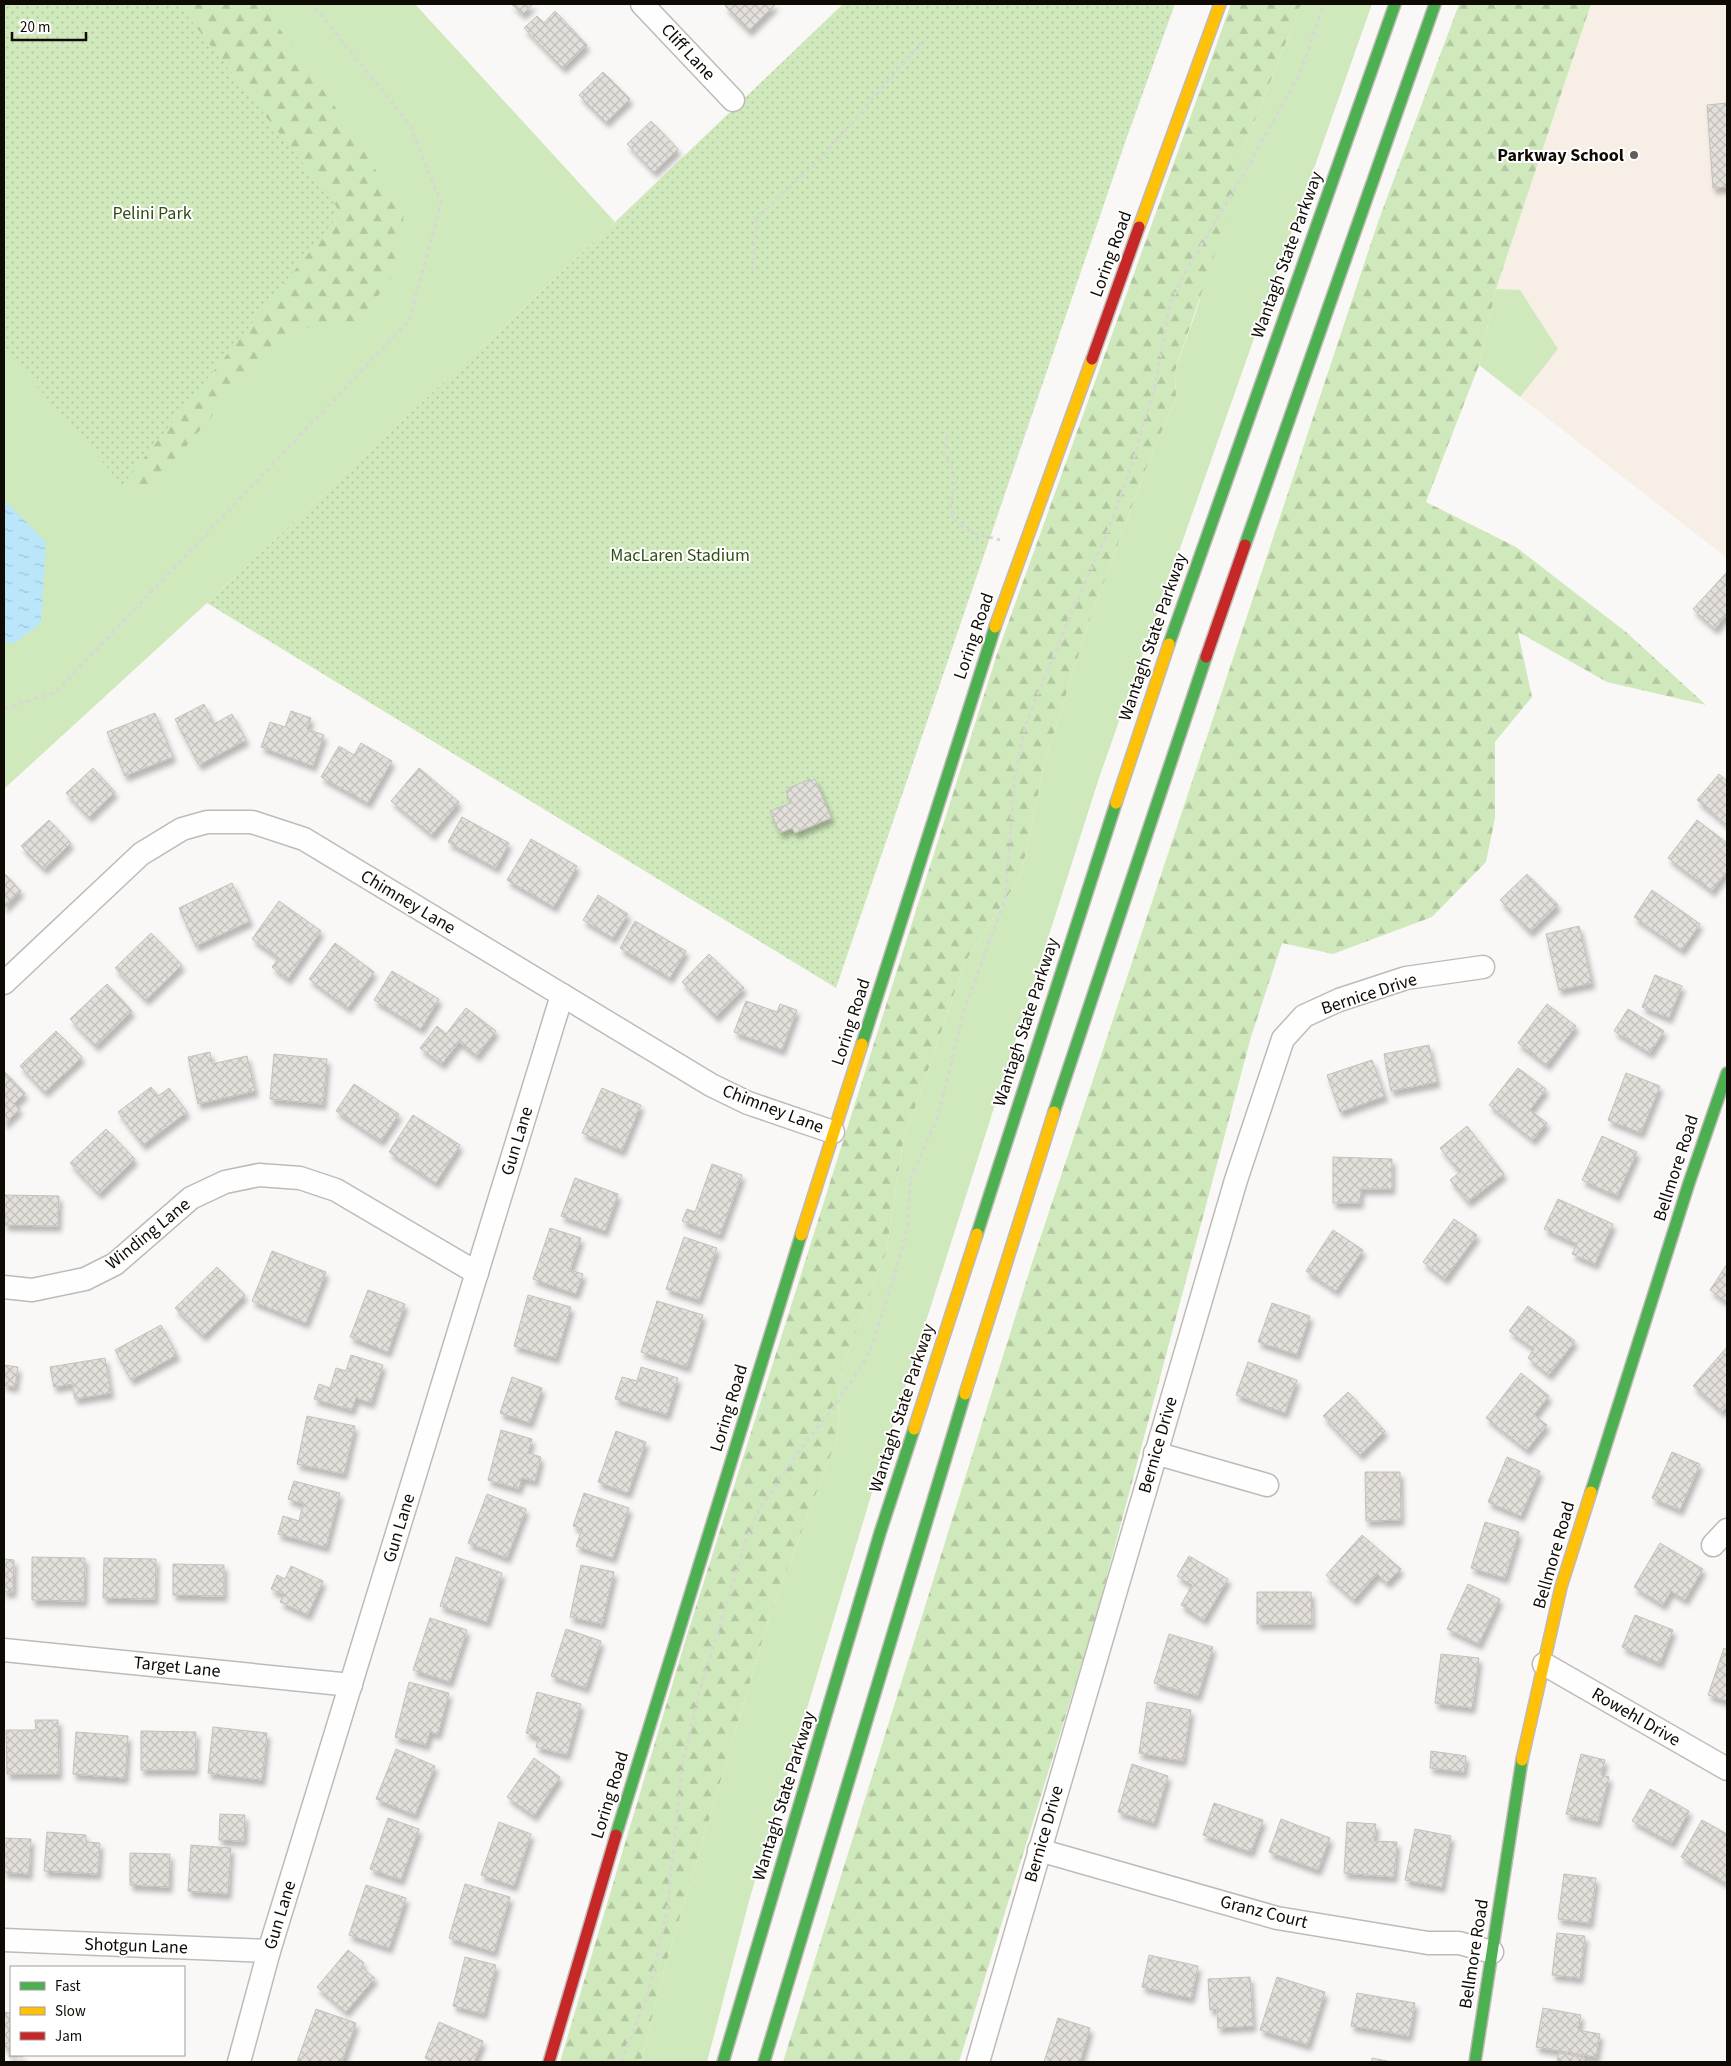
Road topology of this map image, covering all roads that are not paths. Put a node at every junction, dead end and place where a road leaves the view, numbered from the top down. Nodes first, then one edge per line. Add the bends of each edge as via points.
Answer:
1 (642, 4) edge
2 (1220, 4) edge
3 (1395, 4) edge
4 (1434, 4) edge
5 (733, 100) dead end
6 (1483, 967) dead end
7 (4, 983) edge
8 (562, 995) junction
9 (1727, 1073) edge
10 (833, 1132) junction
11 (477, 1273) junction
12 (4, 1287) edge
13 (1155, 1452) junction
14 (1267, 1485) dead end
15 (4, 1650) edge
16 (1544, 1664) junction
17 (351, 1685) junction
18 (1727, 1769) edge
19 (1040, 1850) junction
20 (4, 1940) edge
21 (269, 1952) junction
22 (1492, 1952) junction
23 (239, 2062) edge
24 (549, 2062) edge
25 (723, 2062) edge
26 (764, 2062) edge
27 (978, 2062) edge
28 (1475, 2062) edge

1 - 5 street, Cliff Lane
2 - 10 main road, Loring Road via 988,646 908,906
3 - 25 main road, Wantagh State Parkway via 1137,738 880,1533
4 - 26 main road via 1228,591 1099,975 967,1388
6 - 13 street, Bernice Drive via 1406,978 1339,1000 1304,1016 1283,1039 1236,1180
7 - 8 street, Chimney Lane via 141,854 182,829 207,822 252,822 304,839
8 - 10 street, Chimney Lane via 729,1094
8 - 11 street, Gun Lane
9 - 16 main road, Bellmore Road via 1561,1587
10 - 24 main road, Loring Road
11 - 12 street, Winding Lane via 336,1190 300,1178 259,1175 225,1182 191,1198 116,1264 85,1279 32,1290
11 - 17 street, Gun Lane
13 - 14 street
13 - 19 street, Bernice Drive
15 - 17 street, Target Lane
16 - 18 street, Rowehl Drive
16 - 22 main road, Bellmore Road via 1524,1748
17 - 21 street, Gun Lane
19 - 22 street, Granz Court via 1277,1918 1428,1943 1459,1943
19 - 27 street, Bernice Drive
20 - 21 street, Shotgun Lane
21 - 23 street, Gun Lane
22 - 28 main road, Bellmore Road

